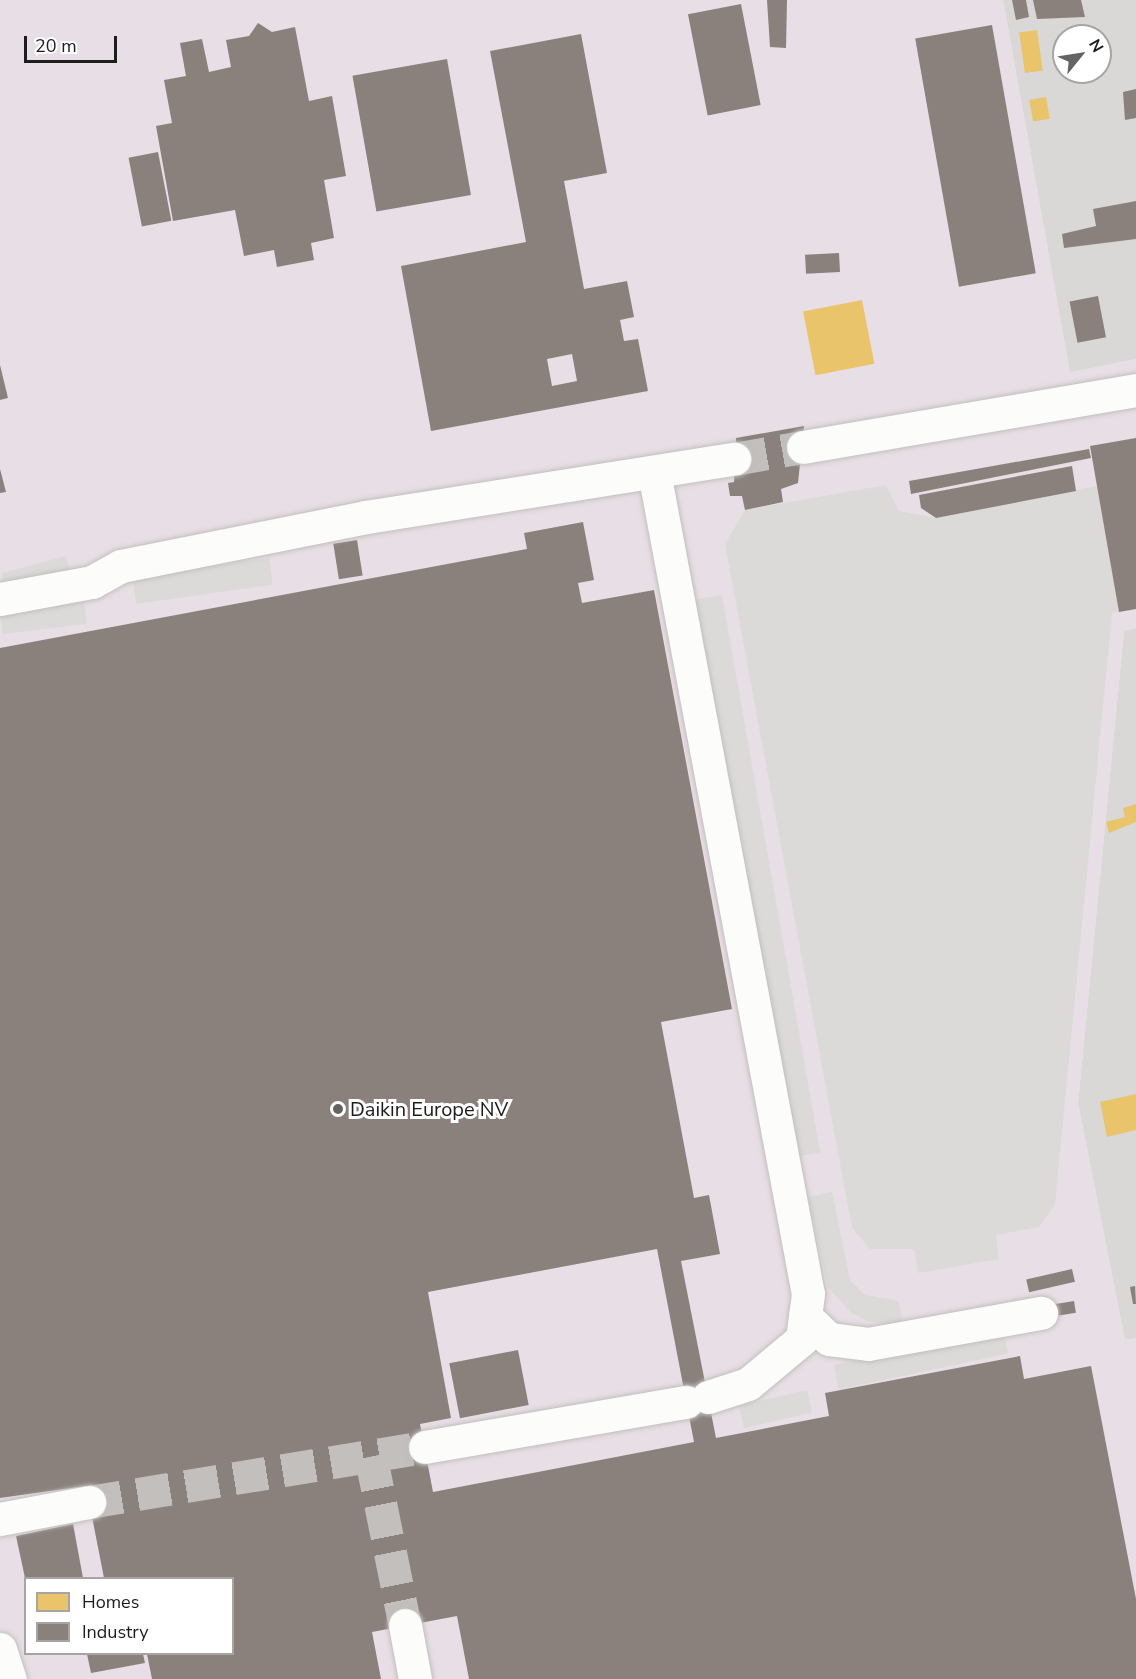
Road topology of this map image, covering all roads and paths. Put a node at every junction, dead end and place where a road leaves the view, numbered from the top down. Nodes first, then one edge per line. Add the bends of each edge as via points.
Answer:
1 (1136, 390) edge
2 (803, 447) tunnel mouth
3 (734, 459) tunnel mouth
4 (654, 472) junction
5 (0, 599) edge
6 (1041, 1313) dead end
7 (805, 1316) junction
8 (425, 1447) tunnel mouth
9 (89, 1502) tunnel mouth
10 (0, 1519) edge
11 (405, 1625) tunnel mouth
12 (0, 1650) edge
13 (10, 1679) edge
14 (415, 1679) edge

1 - 2 lane
3 - 4 lane
4 - 5 lane via 366,517 121,566 93,582
4 - 7 lane via 808,1294
6 - 7 lane via 868,1344 829,1339
7 - 8 lane via 802,1339 747,1384 697,1400
9 - 10 lane
11 - 14 lane
12 - 13 lane

